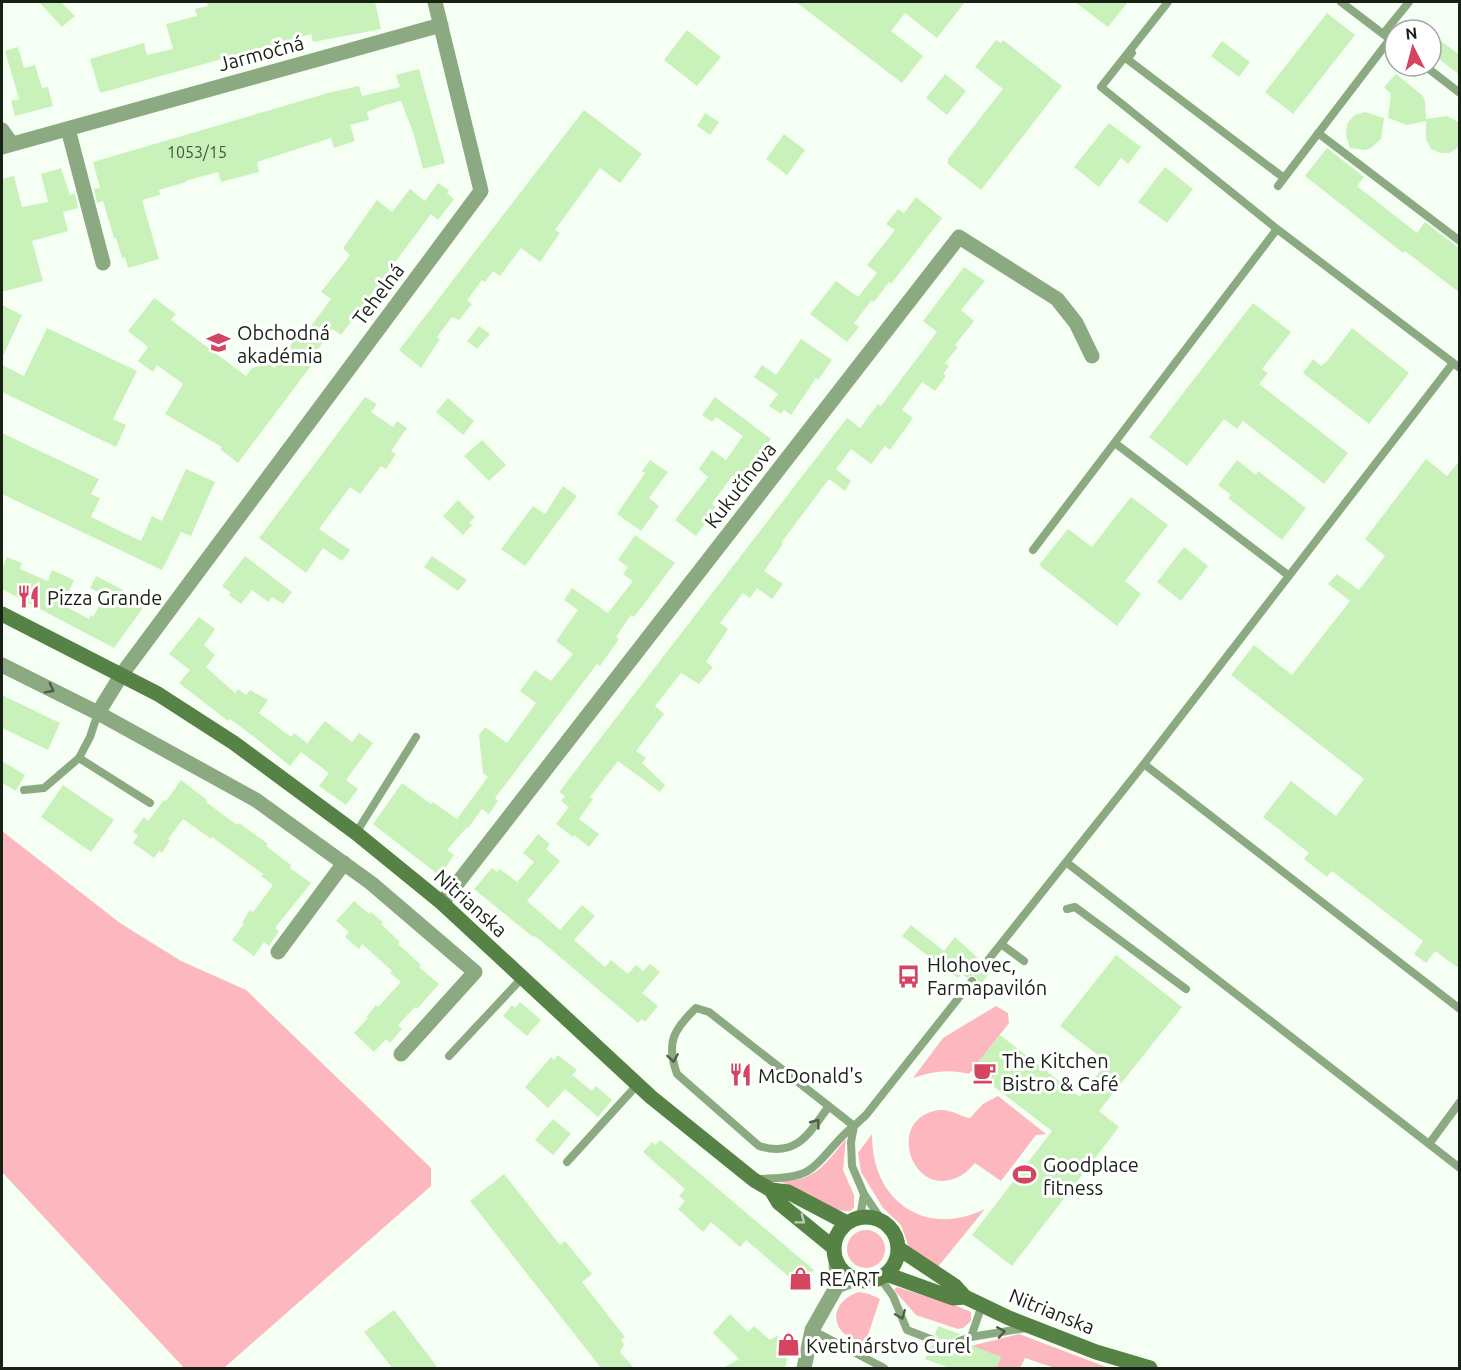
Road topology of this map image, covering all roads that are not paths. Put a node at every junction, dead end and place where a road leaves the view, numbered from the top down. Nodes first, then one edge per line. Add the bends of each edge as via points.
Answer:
1 (435, 2) edge
2 (1169, 2) edge
3 (1341, 2) edge
4 (1409, 2) edge
5 (1400, 18) edge
6 (441, 26) junction
7 (1383, 34) edge
8 (1383, 47) edge
9 (1441, 78) edge
10 (1460, 93) edge
11 (68, 129) junction
12 (2, 130) edge
13 (1318, 133) junction
14 (7, 145) edge
15 (1284, 178) junction
16 (1278, 186) dead end
17 (1277, 229) junction
18 (1460, 242) edge
19 (103, 263) dead end
20 (1092, 357) dead end
21 (1456, 365) edge
22 (1115, 443) junction
23 (1034, 550) dead end
24 (1288, 575) junction
25 (2, 614) edge
26 (2, 665) edge
27 (122, 674) junction
28 (98, 713) junction
29 (416, 737) dead end
30 (79, 758) junction
31 (1144, 764) junction
32 (24, 790) dead end
33 (150, 803) dead end
34 (356, 833) junction
35 (1066, 862) junction
36 (344, 863) junction
37 (442, 903) junction
38 (1067, 909) dead end
39 (1001, 944) junction
40 (278, 952) dead end
41 (1024, 961) dead end
42 (985, 964) dead end
43 (522, 978) junction
44 (972, 981) dead end
45 (1186, 989) dead end
46 (1460, 1009) edge
47 (401, 1054) dead end
48 (448, 1056) dead end
49 (638, 1084) junction
50 (1460, 1102) edge
51 (829, 1106) junction
52 (854, 1126) junction
53 (1429, 1144) junction
54 (567, 1162) dead end
55 (1460, 1168) edge
56 (754, 1180) junction
57 (771, 1190) junction
58 (864, 1194) junction
59 (854, 1220) junction
60 (883, 1222) junction
61 (898, 1248) junction
62 (835, 1255) junction
63 (883, 1276) junction
64 (855, 1279) junction
65 (837, 1286) junction
66 (965, 1297) junction
67 (982, 1305) junction
68 (1030, 1327) junction
69 (812, 1330) junction
70 (971, 1337) junction
71 (933, 1340) dead end
72 (959, 1341) dead end
73 (1125, 1361) junction
74 (804, 1368) edge
75 (884, 1368) edge
76 (1140, 1368) edge
77 (1150, 1368) edge

1 - 6 street
2 - 15 lane via 1127,59
2 - 17 lane via 1101,87
3 - 7 lane
4 - 5 lane
6 - 11 street, Jarmočná
6 - 27 street, Tehelná via 481,191
8 - 13 lane
9 - 10 lane
11 - 14 street, Jarmočná
11 - 19 street
12 - 14 street
13 - 15 lane
13 - 18 lane
15 - 16 lane
17 - 21 lane
17 - 22 lane
20 - 37 street, Kukučínova via 1076,323 1057,298 959,237
21 - 24 lane
22 - 23 lane
22 - 24 lane
24 - 31 lane
25 - 27 main road, Nitrianska
26 -> 28 street
27 - 28 street
27 - 34 main road, Nitrianska via 207,725
28 - 30 lane
28 - 36 street via 256,800
29 - 34 lane
30 - 32 lane via 44,788
30 - 33 lane
31 - 35 lane
31 - 46 lane
34 - 37 main road, Nitrianska
35 - 39 lane
35 - 53 lane
36 - 40 street
36 - 47 street via 475,972
37 - 43 main road, Nitrianska
38 - 45 lane via 1074,907
39 - 41 lane
39 - 42 lane
43 - 48 lane
43 - 49 main road, Nitrianska
44 - 52 lane
49 - 54 lane
49 - 56 main road, Nitrianska
50 - 53 lane
51 -> 51 lane via 709,1011 696,1008 672,1040 671,1058 677,1074 759,1146 790,1149 808,1134
51 - 52 lane
52 - 56 lane via 804,1174
52 - 58 lane via 851,1157
53 - 55 lane
56 - 57 main road, Nitrianska
57 - 59 main road, Nitrianska via 788,1192
57 -> 62 main road, Nitrianska via 779,1203 811,1227
58 - 59 lane
58 - 60 lane
59 - 60 main road, Nitrianska via 868,1217
59 - 62 main road via 836,1238
60 - 61 main road, Nitrianska via 896,1238
61 - 63 main road via 897,1258
61 - 66 main road, Nitrianska
62 - 64 main road, Nitrianska via 841,1269
62 - 65 street
63 - 64 main road, Nitrianska via 872,1281
63 - 66 main road, Nitrianska via 953,1298
63 -> 71 lane via 907,1330
64 - 65 street
65 - 69 street
66 - 67 main road, Nitrianska
67 - 68 main road, Nitrianska
67 - 70 lane
70 -> 68 lane
68 - 73 main road, Nitrianska
69 - 74 street
69 - 75 lane
70 - 72 lane
73 - 76 lane, Nitrianska
73 - 77 main road, Nitrianska

